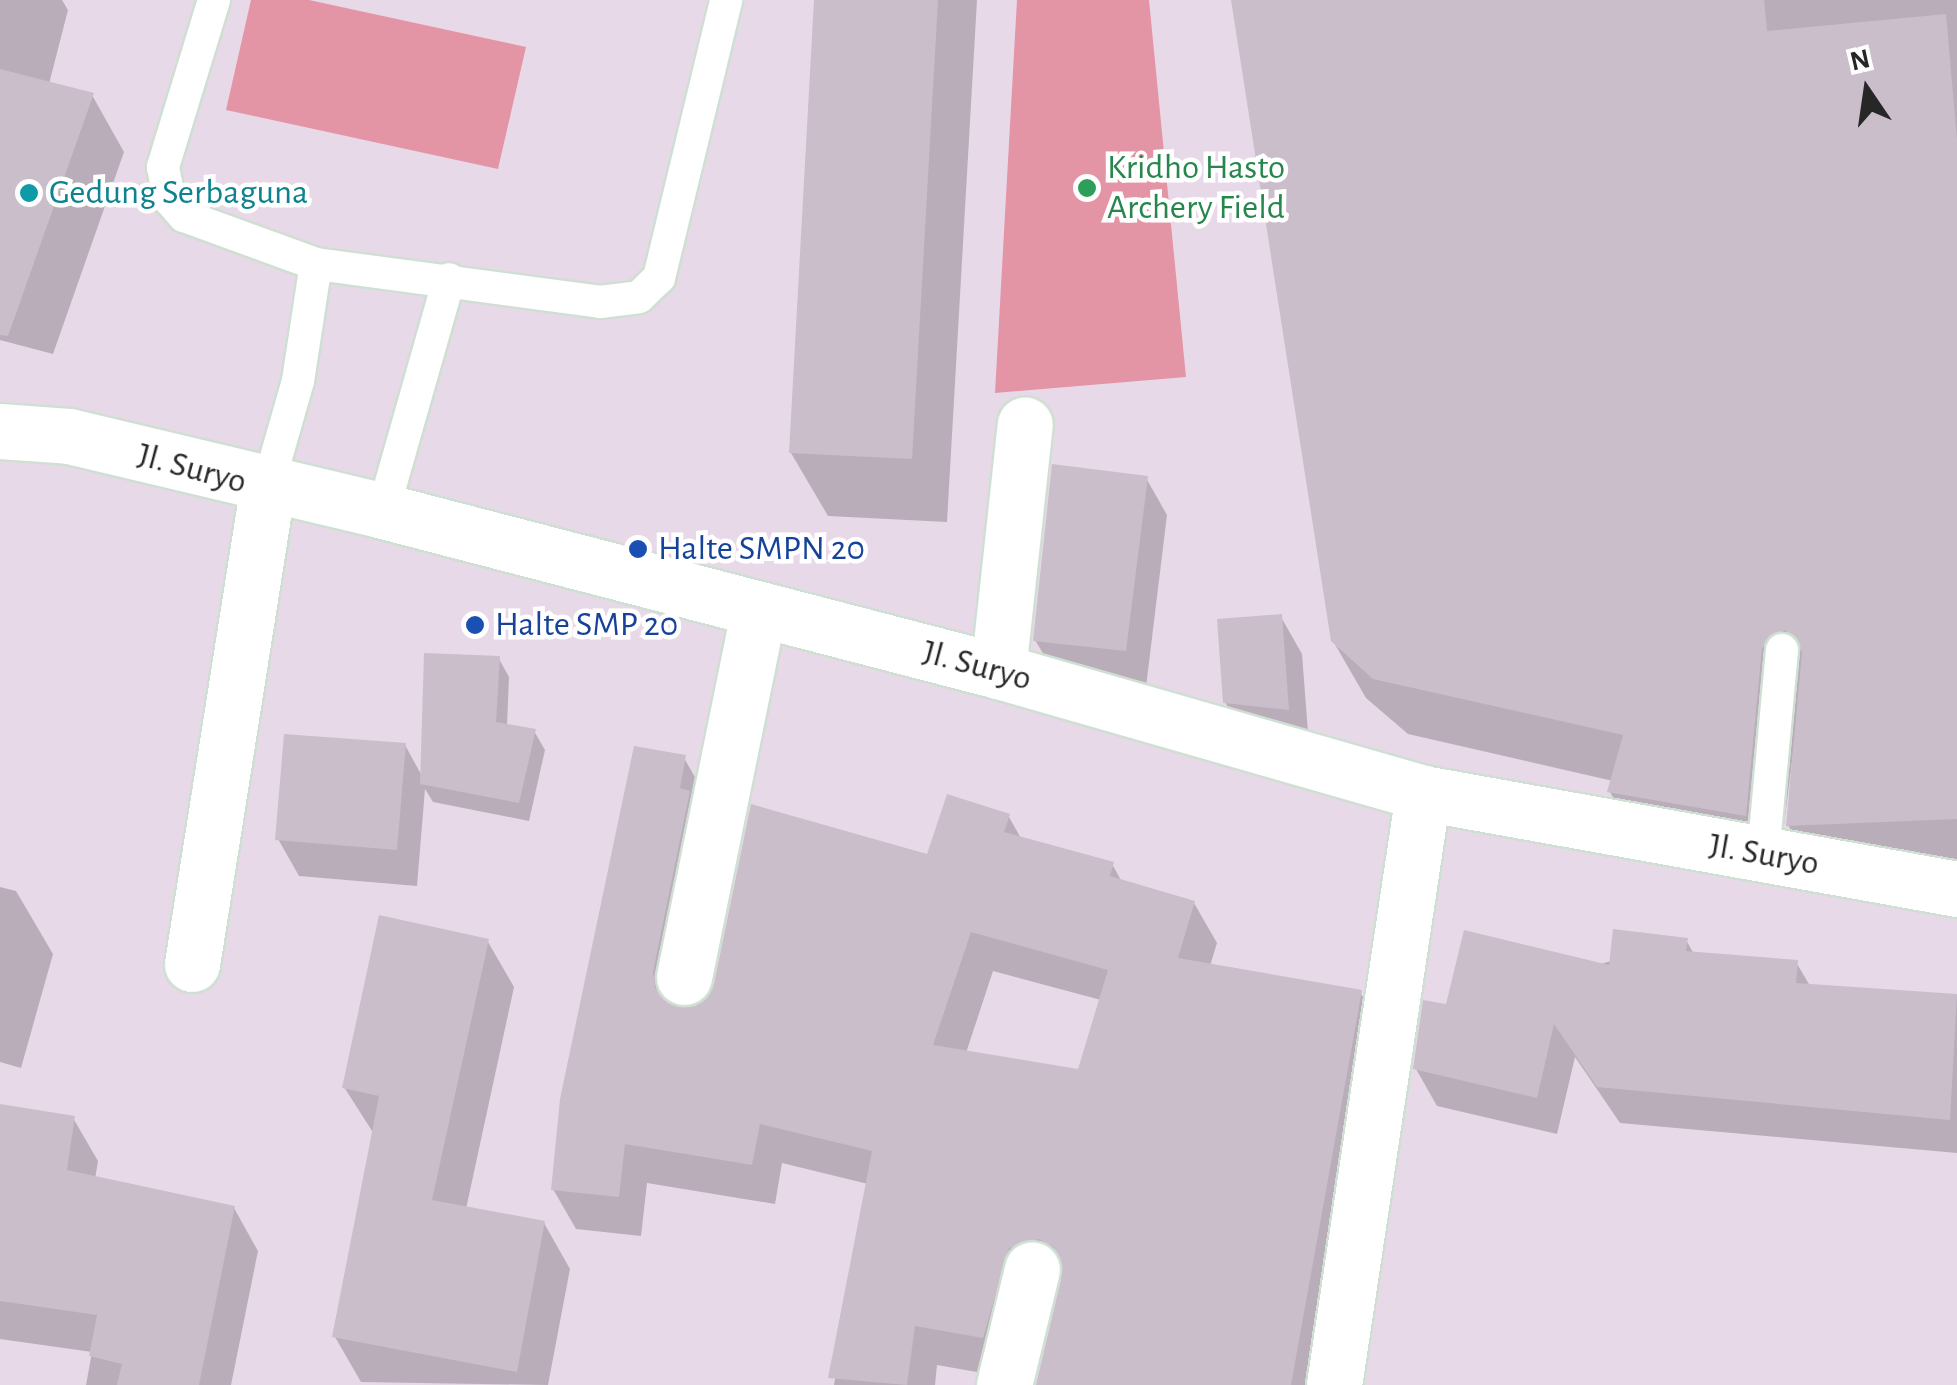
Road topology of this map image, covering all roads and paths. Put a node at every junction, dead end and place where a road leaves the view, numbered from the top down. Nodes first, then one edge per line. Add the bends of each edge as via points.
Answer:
1 (214, 0) edge
2 (726, 0) edge
3 (316, 264) junction
4 (449, 279) junction
5 (1025, 424) dead end
6 (0, 431) edge
7 (267, 490) junction
8 (382, 511) junction
9 (759, 610) junction
10 (1782, 650) dead end
11 (998, 671) junction
12 (1423, 793) junction
13 (1763, 856) junction
14 (1957, 889) edge
15 (192, 964) dead end
16 (684, 976) dead end
17 (1032, 1269) dead end
18 (1004, 1385) edge
19 (1334, 1385) edge

1 - 3 lane via 162,167 169,199 184,216
2 - 4 lane via 660,278 638,298 600,302
3 - 4 lane
3 - 7 lane via 298,380
4 - 8 lane
5 - 11 main road
6 - 7 main road, Jl. Suryo via 69,436
7 - 8 main road, Jl. Suryo
7 - 15 main road
8 - 9 main road, Jl. Suryo
9 - 11 main road, Jl. Suryo
9 - 16 main road
10 - 13 lane
11 - 12 main road, Jl. Suryo
12 - 13 main road, Jl. Suryo
12 - 19 main road
13 - 14 main road, Jl. Suryo
17 - 18 main road

